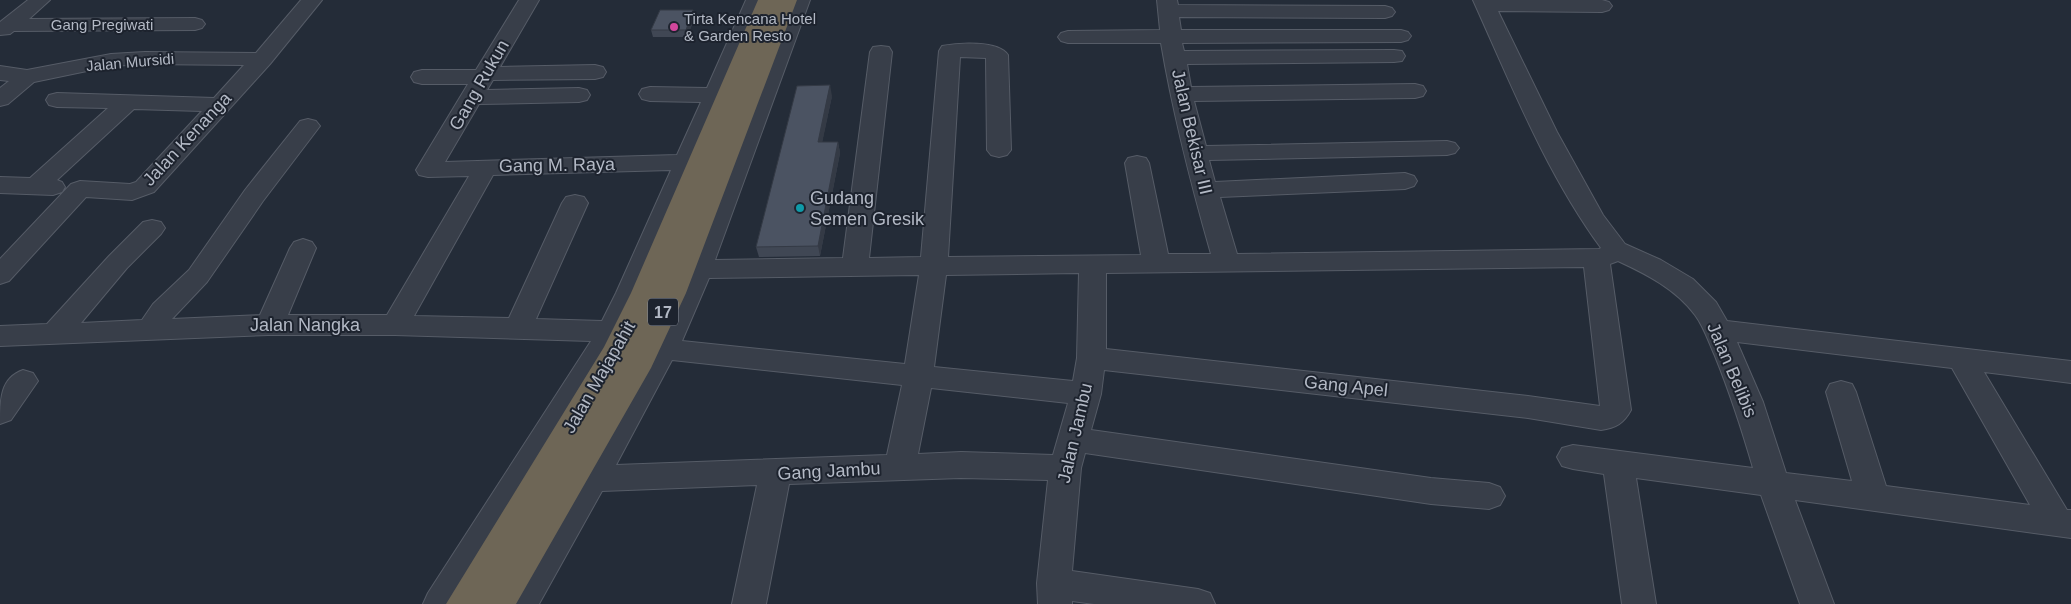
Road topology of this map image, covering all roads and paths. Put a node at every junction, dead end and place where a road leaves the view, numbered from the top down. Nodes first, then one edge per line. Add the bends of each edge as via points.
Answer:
1 (312, 0) edge
2 (529, 0) edge
3 (756, 0) edge
4 (768, 0) edge
5 (787, 0) edge
6 (800, 0) edge
7 (1484, 3) edge
8 (35, 4) edge
9 (1168, 6) edge
10 (1384, 6) edge
11 (1602, 6) dead end
12 (3, 22) edge
13 (195, 24) dead end
14 (750, 27) junction
15 (1068, 37) dead end
16 (1173, 48) junction
17 (881, 52) dead end
18 (262, 59) junction
19 (596, 72) dead end
20 (0, 73) edge
21 (484, 76) junction
22 (27, 77) junction
23 (422, 78) dead end
24 (1415, 91) dead end
25 (650, 94) dead end
26 (1181, 94) junction
27 (579, 95) dead end
28 (715, 95) junction
29 (473, 97) junction
30 (0, 99) edge
31 (57, 100) dead end
32 (126, 104) junction
33 (220, 105) junction
34 (308, 126) dead end
35 (1447, 148) dead end
36 (999, 150) dead end
37 (1195, 153) junction
38 (686, 162) junction
39 (1137, 163) dead end
40 (486, 167) junction
41 (428, 170) joint
42 (1405, 182) dead end
43 (0, 185) edge
44 (36, 186) junction
45 (80, 189) junction
46 (1205, 190) junction
47 (575, 203) dead end
48 (152, 228) dead end
49 (303, 248) dead end
50 (1606, 254) junction
51 (1093, 263) junction
52 (1156, 263) junction
53 (1228, 263) junction
54 (934, 266) junction
55 (855, 267) junction
56 (698, 269) junction
57 (0, 275) edge
58 (268, 325) junction
59 (395, 325) junction
60 (518, 328) junction
61 (151, 329) junction
62 (1718, 330) junction
63 (610, 331) junction
64 (54, 335) junction
65 (0, 336) edge
66 (664, 349) junction
67 (1091, 358) junction
68 (1961, 359) junction
69 (2071, 372) edge
70 (918, 377) junction
71 (23, 381) dead end
72 (1840, 392) dead end
73 (1086, 394) junction
74 (0, 412) edge
75 (1069, 454) junction
76 (1573, 457) dead end
77 (1618, 463) junction
78 (900, 467) junction
79 (776, 473) junction
80 (593, 479) junction
81 (1773, 483) junction
82 (1489, 496) dead end
83 (1873, 497) junction
84 (2064, 523) edge
85 (492, 539) junction
86 (1054, 594) edge
87 (440, 604) edge
88 (463, 604) edge
89 (497, 604) edge
90 (521, 604) edge
91 (749, 604) edge
92 (1198, 604) edge
93 (1639, 604) edge
94 (1817, 604) edge

1 - 18 street, Jalan Kenanga
2 - 21 street, Gang Rukun
3 - 14 street
4 - 14 highway, Jalan Majapahit / 17
5 - 89 highway, Jalan Majapahit / 17 via 672,293 636,368
6 - 56 street
7 - 11 street
7 - 50 street, Jalan Belibis via 1544,132 1592,218
8 - 12 street
9 - 10 street
9 - 16 street, Jalan Bekisar III
10 - 16 street via 1401,49
12 - 13 street, Gang Pregiwati
14 - 28 street
14 - 85 highway, Jalan Majapahit / 17 via 641,302 617,350
15 - 16 street
16 - 26 street, Jalan Bekisar III
17 - 55 street
18 - 22 street, Jalan Mursidi via 136,58
18 - 33 street, Jalan Kenanga
19 - 21 street
20 - 22 street, Jalan Mursidi
21 - 23 street
21 - 29 street, Gang Rukun
22 - 30 street
24 - 26 street
25 - 28 street
26 - 37 street, Jalan Bekisar III
27 - 29 street
28 - 38 street
29 - 41 street, Gang Rukun
31 - 32 street
32 - 33 street
32 - 44 street
33 - 45 street, Jalan Kenanga via 141,189 132,192
34 - 61 street via 198,276 163,311
35 - 37 street
36 - 54 street via 997,55 989,51 950,51
37 - 46 street, Jalan Bekisar III
38 - 40 street, Gang M. Raya
38 - 63 street via 630,293
39 - 52 street
40 - 41 street, Gang M. Raya
40 - 59 street
42 - 46 street
43 - 44 street, Jalan Kenanga
44 - 45 street, Jalan Kenanga
45 - 57 street
46 - 53 street, Jalan Bekisar III
47 - 60 street
48 - 64 street
49 - 58 street
50 - 53 street
50 - 62 street, Jalan Belibis via 1652,266 1683,286 1706,309
50 - 67 street, Gang Apel via 1616,410 1609,417
51 - 52 street
51 - 54 street
51 - 67 street, Jalan Jambu
52 - 53 street
54 - 55 street
54 - 70 street
55 - 56 street
56 - 66 street
58 - 59 street, Jalan Nangka
58 - 61 street, Jalan Nangka
59 - 60 street, Jalan Nangka
60 - 63 street, Jalan Nangka
61 - 64 street, Jalan Nangka
62 - 68 street
62 - 81 street, Jalan Belibis via 1748,402
63 - 85 street
64 - 65 street, Jalan Nangka
66 - 70 street
66 - 80 street
67 - 73 street, Jalan Jambu
68 - 69 street
68 - 84 street
70 - 73 street
70 - 78 street
71 - 74 street
72 - 83 street
73 - 75 street, Jalan Jambu
75 - 78 street, Gang Jambu via 961,465
75 - 82 street, Gang Jambu
75 - 86 street, Jalan Jambu
76 - 77 street
77 - 81 street
77 - 93 street
78 - 79 street, Gang Jambu
79 - 80 street, Gang Jambu
79 - 91 street
80 - 90 street
81 - 83 street
81 - 94 street, Jalan Belibis
83 - 84 street
85 - 87 street
85 - 88 highway, Jalan Majapahit / 17
86 - 92 street

